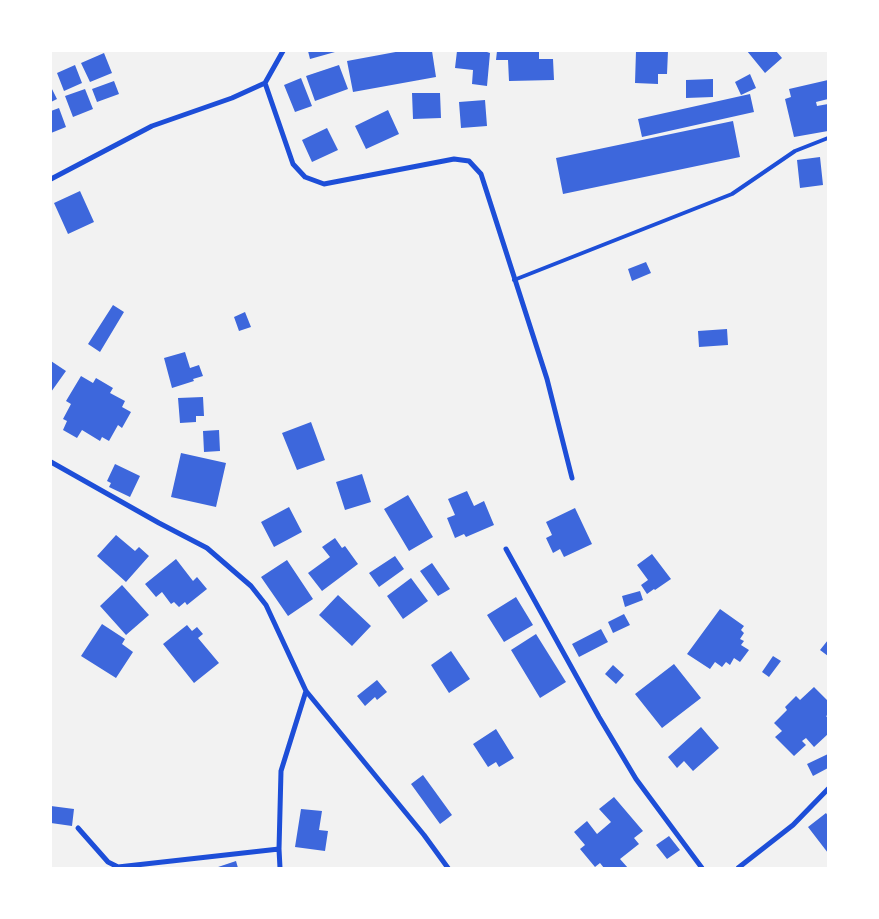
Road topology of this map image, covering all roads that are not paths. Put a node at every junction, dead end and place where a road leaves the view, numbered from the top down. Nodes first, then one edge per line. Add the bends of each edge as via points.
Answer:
1 (284, 51) edge
2 (265, 83) junction
3 (828, 138) edge
4 (51, 179) edge
5 (514, 280) junction
6 (51, 462) edge
7 (572, 478) dead end
8 (506, 549) dead end
9 (306, 691) junction
10 (828, 789) edge
11 (78, 828) dead end
12 (279, 849) junction
13 (280, 868) edge
14 (448, 868) edge
15 (702, 868) edge
16 (738, 868) edge

1 - 2 street
2 - 4 street via 152,126
2 - 5 street via 294,164 305,177 324,184 454,159 469,161 481,174
3 - 5 lane via 795,151 732,194
5 - 7 street via 548,379
6 - 9 street via 207,548 251,586 266,605
8 - 15 street via 598,717 636,779
9 - 12 street via 281,771
9 - 14 street
10 - 16 street via 793,825
11 - 12 street via 108,862 118,867
12 - 13 street

